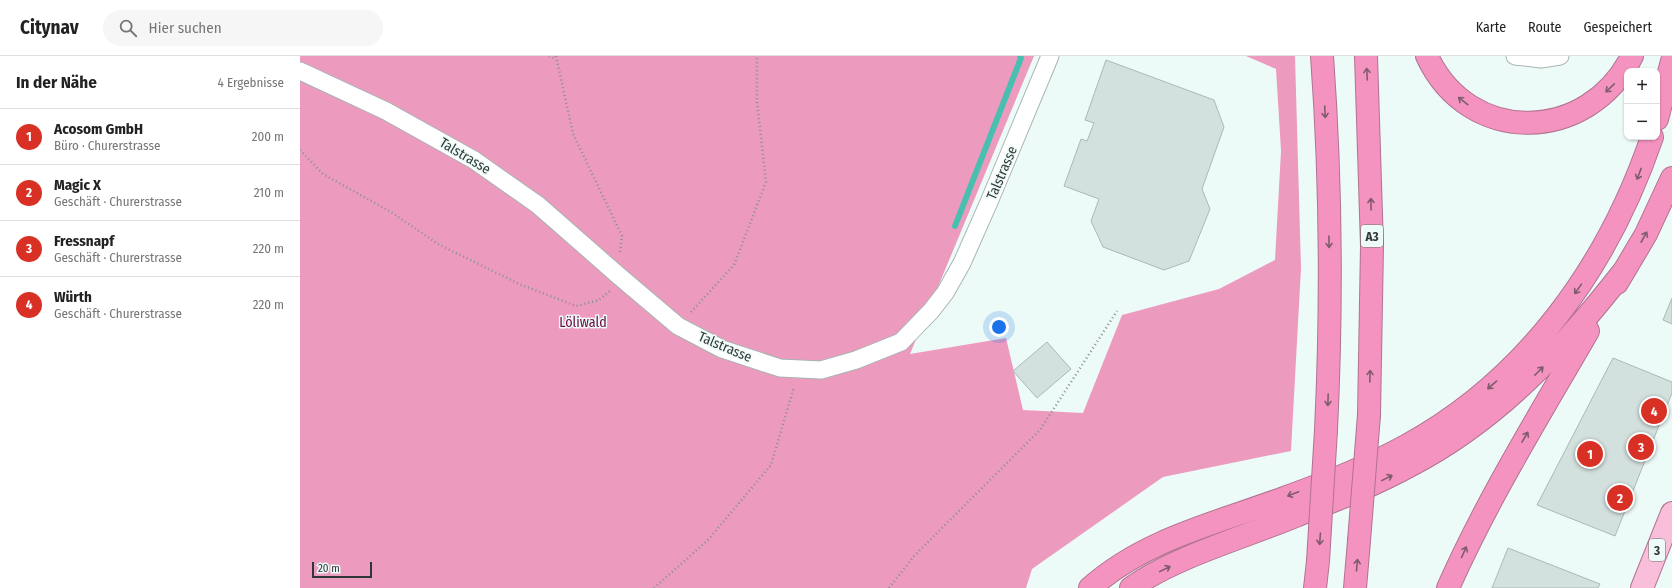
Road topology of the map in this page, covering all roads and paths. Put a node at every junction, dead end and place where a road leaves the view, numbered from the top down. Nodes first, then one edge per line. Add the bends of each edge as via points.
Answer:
1 (549, 56) edge
2 (757, 56) edge
3 (1050, 56) edge
4 (1322, 56) edge
5 (1366, 56) edge
6 (1427, 56) edge
7 (1515, 56) edge
8 (1560, 56) edge
9 (1632, 56) edge
10 (556, 57) edge
11 (1672, 61) edge
12 (300, 71) edge
13 (1660, 107) edge
14 (1651, 140) edge
15 (300, 150) edge
16 (1672, 178) edge
17 (1624, 271) junction
18 (619, 276) junction
19 (1117, 311) dead end
20 (678, 326) junction
21 (799, 369) junction
22 (1672, 513) edge
23 (1318, 563) junction
24 (654, 588) edge
25 (889, 588) edge
26 (1090, 588) edge
27 (1131, 588) edge
28 (1312, 588) edge
29 (1315, 588) edge
30 (1355, 588) edge
31 (1448, 588) edge
32 (1642, 588) edge

1 - 10 path
2 - 20 path via 757,102 766,182 734,265
3 - 21 street, Talstrasse via 962,263 931,311 900,342 856,360 821,370
4 -> 23 highway, bridge via 1330,283 1326,430
30 -> 5 highway, A3, bridge via 1369,415 1372,246
9 -> 6 highway via 1614,84 1589,106 1561,119 1527,123 1498,118 1470,106 1443,82
7 - 8 street via 1541,59
10 - 18 path via 573,134 622,236
11 - 13 highway
12 - 18 street, Talstrasse via 386,111 474,160 538,205
14 -> 26 highway via 1624,210 1584,280 1560,314 1534,344 1480,396 1438,428 1405,447 1346,474 1164,541 1123,562
15 - 18 path via 323,174 391,212 438,244 519,284 576,306 599,300 618,284
17 -> 16 highway via 1646,234
27 -> 17 highway via 1179,562 1371,485 1436,451 1497,408 1532,378 1580,327
31 -> 17 highway via 1489,502 1523,440
18 - 20 street, Talstrasse
19 - 25 path via 1040,430 914,556
20 - 21 street, Talstrasse via 722,349 780,368
21 - 24 path via 771,465 708,540
22 - 32 main road, 3
23 - 28 highway
23 - 29 highway

